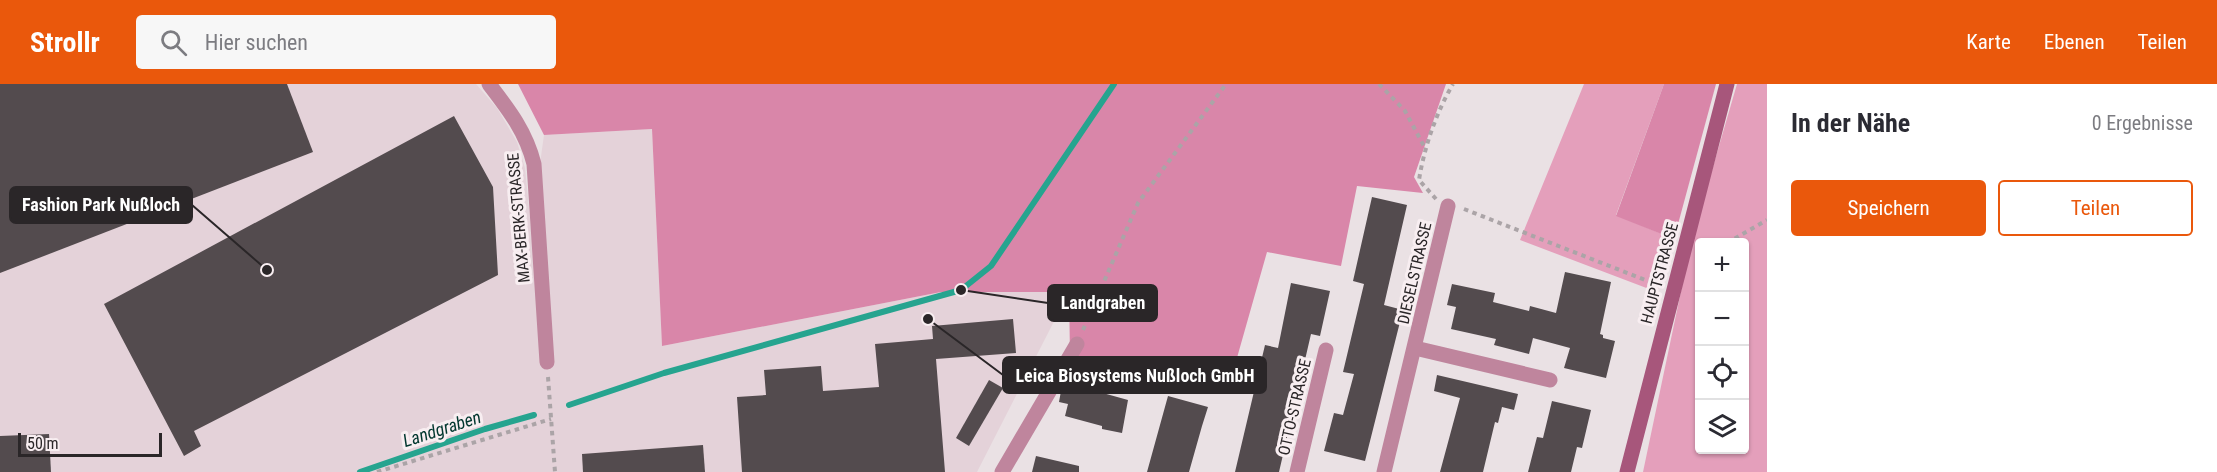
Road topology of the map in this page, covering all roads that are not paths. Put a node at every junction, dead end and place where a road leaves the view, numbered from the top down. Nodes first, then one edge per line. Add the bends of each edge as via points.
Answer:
1 (489, 84) edge
2 (1727, 84) edge
3 (1448, 206) road end
4 (1077, 344) road end
5 (1415, 348) junction
6 (1326, 350) dead end
7 (547, 362) road end
8 (1550, 380) dead end
9 (1002, 472) edge
10 (1297, 472) edge
11 (1384, 472) edge
12 (1627, 472) edge

1 - 7 street, MAX-BERK-STRASSE via 529,142 534,164
2 - 12 main road, HAUPTSTRASSE
3 - 5 street, DIESELSTRASSE
4 - 9 street
5 - 8 street, DIESELSTRASSE
5 - 11 street, DIESELSTRASSE
6 - 10 street, OTTO-STRASSE

